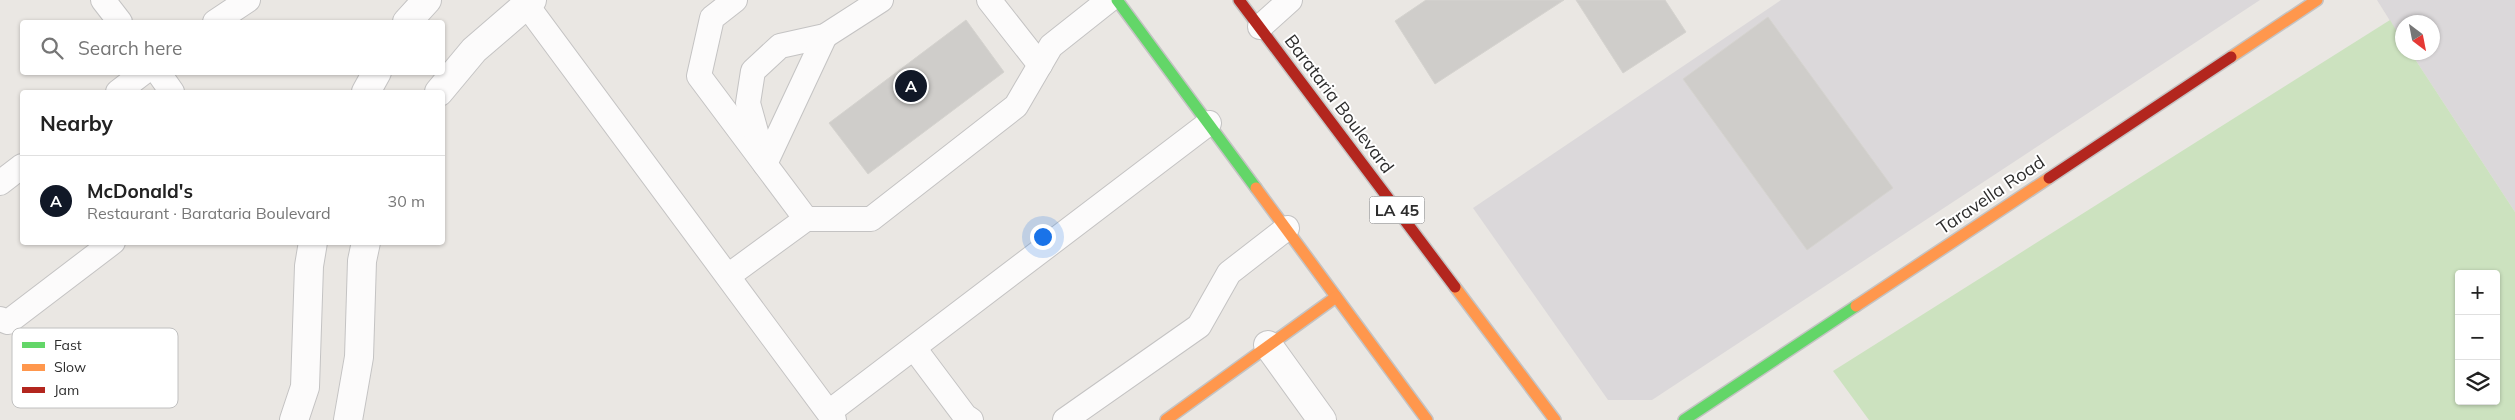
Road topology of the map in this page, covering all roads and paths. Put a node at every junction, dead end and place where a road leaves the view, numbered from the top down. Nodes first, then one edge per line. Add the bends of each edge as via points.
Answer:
1 (103, 0) edge
2 (248, 0) edge
3 (427, 0) edge
4 (735, 0) edge
5 (881, 0) edge
6 (989, 0) edge
7 (1109, 0) edge
8 (1117, 0) edge
9 (1239, 0) edge
10 (1290, 0) edge
11 (2317, 0) edge
12 (527, 1) edge
13 (118, 20) edge
14 (218, 20) edge
15 (409, 20) edge
16 (1260, 27) junction
17 (825, 36) junction
18 (1040, 66) junction
19 (140, 75) edge
20 (160, 75) edge
21 (375, 75) edge
22 (121, 90) edge
23 (171, 90) edge
24 (367, 90) edge
25 (441, 90) edge
26 (1209, 123) junction
27 (765, 164) junction
28 (20, 168) edge
29 (0, 184) edge
30 (806, 218) junction
31 (1287, 228) junction
32 (109, 245) edge
33 (313, 245) edge
34 (365, 245) edge
35 (728, 276) junction
36 (1336, 297) junction
37 (0, 319) edge
38 (1268, 345) junction
39 (914, 348) junction
40 (832, 416) edge
41 (1700, 416) edge
42 (294, 420) edge
43 (348, 420) edge
44 (971, 420) edge
45 (1065, 420) edge
46 (1166, 420) edge
47 (1322, 420) edge
48 (1427, 420) edge
49 (1555, 420) edge

1 - 13 lane
2 - 14 lane
3 - 15 street
4 - 27 lane via 712,18 699,76
5 - 17 lane
6 - 18 lane
7 - 18 lane via 1051,46
8 - 26 main road
9 - 16 main road, Barataria Boulevard / LA 45
10 - 16 lane
11 - 41 main road, Taravella Road
12 - 25 street via 474,50
12 - 35 lane
16 - 49 main road, Barataria Boulevard / LA 45
17 - 27 lane
17 - 27 lane via 780,46 753,71 748,103
18 - 30 lane via 1016,106 871,219
19 - 22 lane
20 - 23 lane
21 - 24 street
26 - 31 main road
26 - 39 lane
27 - 30 lane
28 - 29 lane
30 - 35 lane
31 - 36 main road
31 - 45 lane via 1229,273 1199,326
32 - 37 lane via 8,322
33 - 42 street via 309,266 305,387
34 - 43 street via 359,357
35 - 40 lane
36 - 38 main road
36 - 48 main road
38 - 46 main road
38 - 47 street
39 - 40 lane
39 - 44 lane

